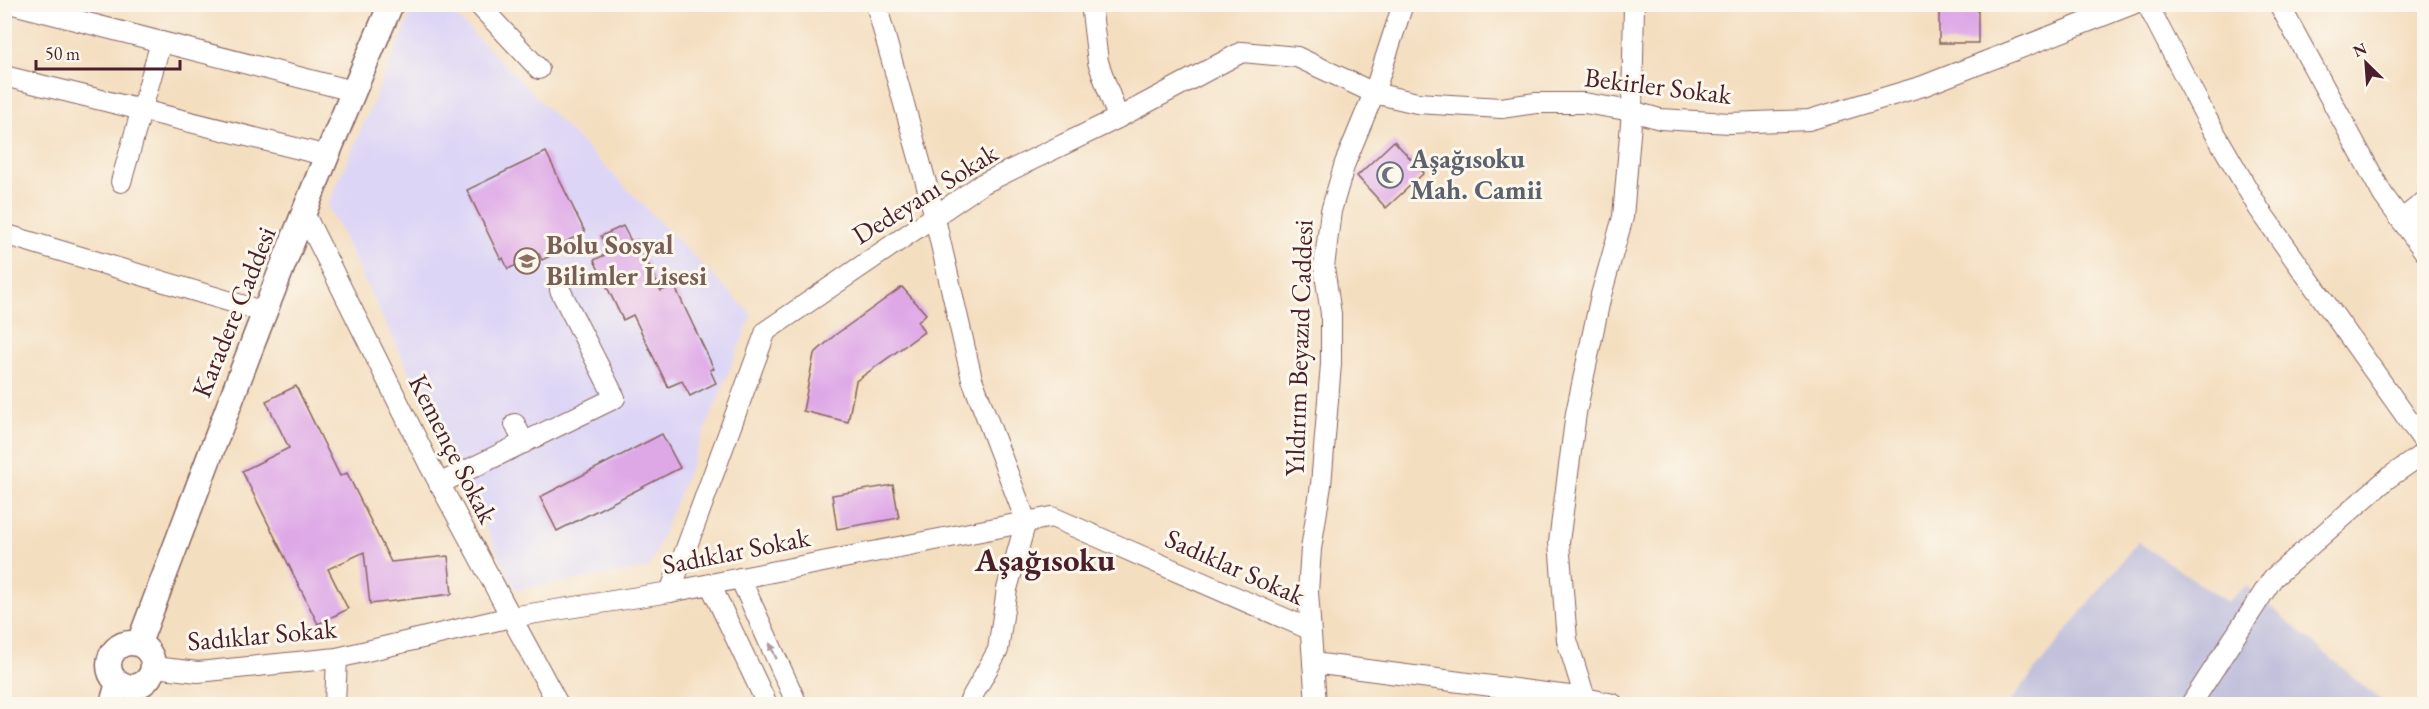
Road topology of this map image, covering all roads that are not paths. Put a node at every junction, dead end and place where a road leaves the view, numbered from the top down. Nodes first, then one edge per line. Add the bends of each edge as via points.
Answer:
1 (13, 4) edge
2 (391, 4) edge
3 (478, 4) edge
4 (876, 4) edge
5 (1091, 4) edge
6 (1403, 4) edge
7 (1634, 4) edge
8 (2133, 4) edge
9 (2147, 4) edge
10 (2279, 4) edge
11 (161, 42) junction
12 (539, 69) dead end
13 (4, 76) edge
14 (353, 92) junction
15 (1374, 93) junction
16 (142, 111) junction
17 (1632, 111) junction
18 (1118, 118) junction
19 (328, 156) junction
20 (121, 182) dead end
21 (2424, 202) edge
22 (305, 215) junction
23 (935, 216) junction
24 (2401, 220) junction
25 (4, 234) edge
26 (2424, 251) edge
27 (560, 290) dead end
28 (265, 312) junction
29 (515, 424) dead end
30 (524, 442) junction
31 (2424, 442) edge
32 (2424, 453) edge
33 (439, 484) junction
34 (1026, 521) junction
35 (740, 578) junction
36 (710, 584) junction
37 (670, 592) junction
38 (511, 617) junction
39 (1309, 629) junction
40 (138, 643) junction
41 (337, 658) junction
42 (1313, 663) junction
43 (154, 667) junction
44 (115, 694) edge
45 (1585, 698) junction
46 (335, 705) edge
47 (558, 705) edge
48 (767, 705) edge
49 (797, 705) edge
50 (968, 705) edge
51 (1316, 705) edge
52 (1613, 705) edge
53 (2191, 705) edge

1 - 11 street
2 - 14 main road, Karadere Caddesi
3 - 12 street
4 - 23 street
5 - 18 street via 1098,63
6 - 15 street, Yıldırım Beyazıd Caddesi
7 - 17 street
8 - 17 street, Bekirler Sokak via 1923,86 1809,120 1730,123 1660,119
9 - 31 street via 2259,209
10 - 24 street via 2383,195
11 - 14 street
11 - 16 street
13 - 16 street
14 - 19 main road, Karadere Caddesi
15 - 17 street, Bekirler Sokak via 1417,103 1502,108 1584,103
15 - 18 street, Dedeyanı Sokak via 1297,57 1242,52
15 - 39 street, Yıldırım Beyazıd Caddesi via 1334,201 1324,267 1331,314 1331,364 1321,485 1311,549
16 - 19 street
16 - 20 street
17 - 45 street via 1623,217 1601,295 1576,413 1559,543 1567,640
18 - 23 street, Dedeyanı Sokak via 982,184
19 - 22 main road, Karadere Caddesi
21 - 24 street
22 - 28 main road, Karadere Caddesi
22 - 33 street, Kemençe Sokak
23 - 34 street via 972,379
23 - 37 street, Dedeyanı Sokak via 766,331
24 - 26 street
25 - 28 street
27 - 30 street via 615,398
28 - 40 main road, Karadere Caddesi
29 - 30 street
30 - 33 street
32 - 53 street via 2388,478 2273,578
33 - 38 street, Kemençe Sokak
34 - 35 street, Sadıklar Sokak
34 - 39 street, Sadıklar Sokak via 1052,517
34 - 50 street via 1007,589 998,650
35 - 36 street, Sadıklar Sokak
49 -> 35 street
36 - 37 street, Sadıklar Sokak
36 - 48 street
37 - 38 street, Sadıklar Sokak
38 - 41 street, Sadıklar Sokak
38 - 47 street, Kemençe Sokak
39 - 42 street, Yıldırım Beyazıd Caddesi
40 - 43 main road via 150,652
40 - 44 main road via 123,644 111,655 109,670
41 - 43 street, Sadıklar Sokak via 198,672
41 - 46 street
42 - 45 street
42 - 51 street, Yıldırım Beyazıd Caddesi
43 - 44 main road via 147,681
45 - 52 street

